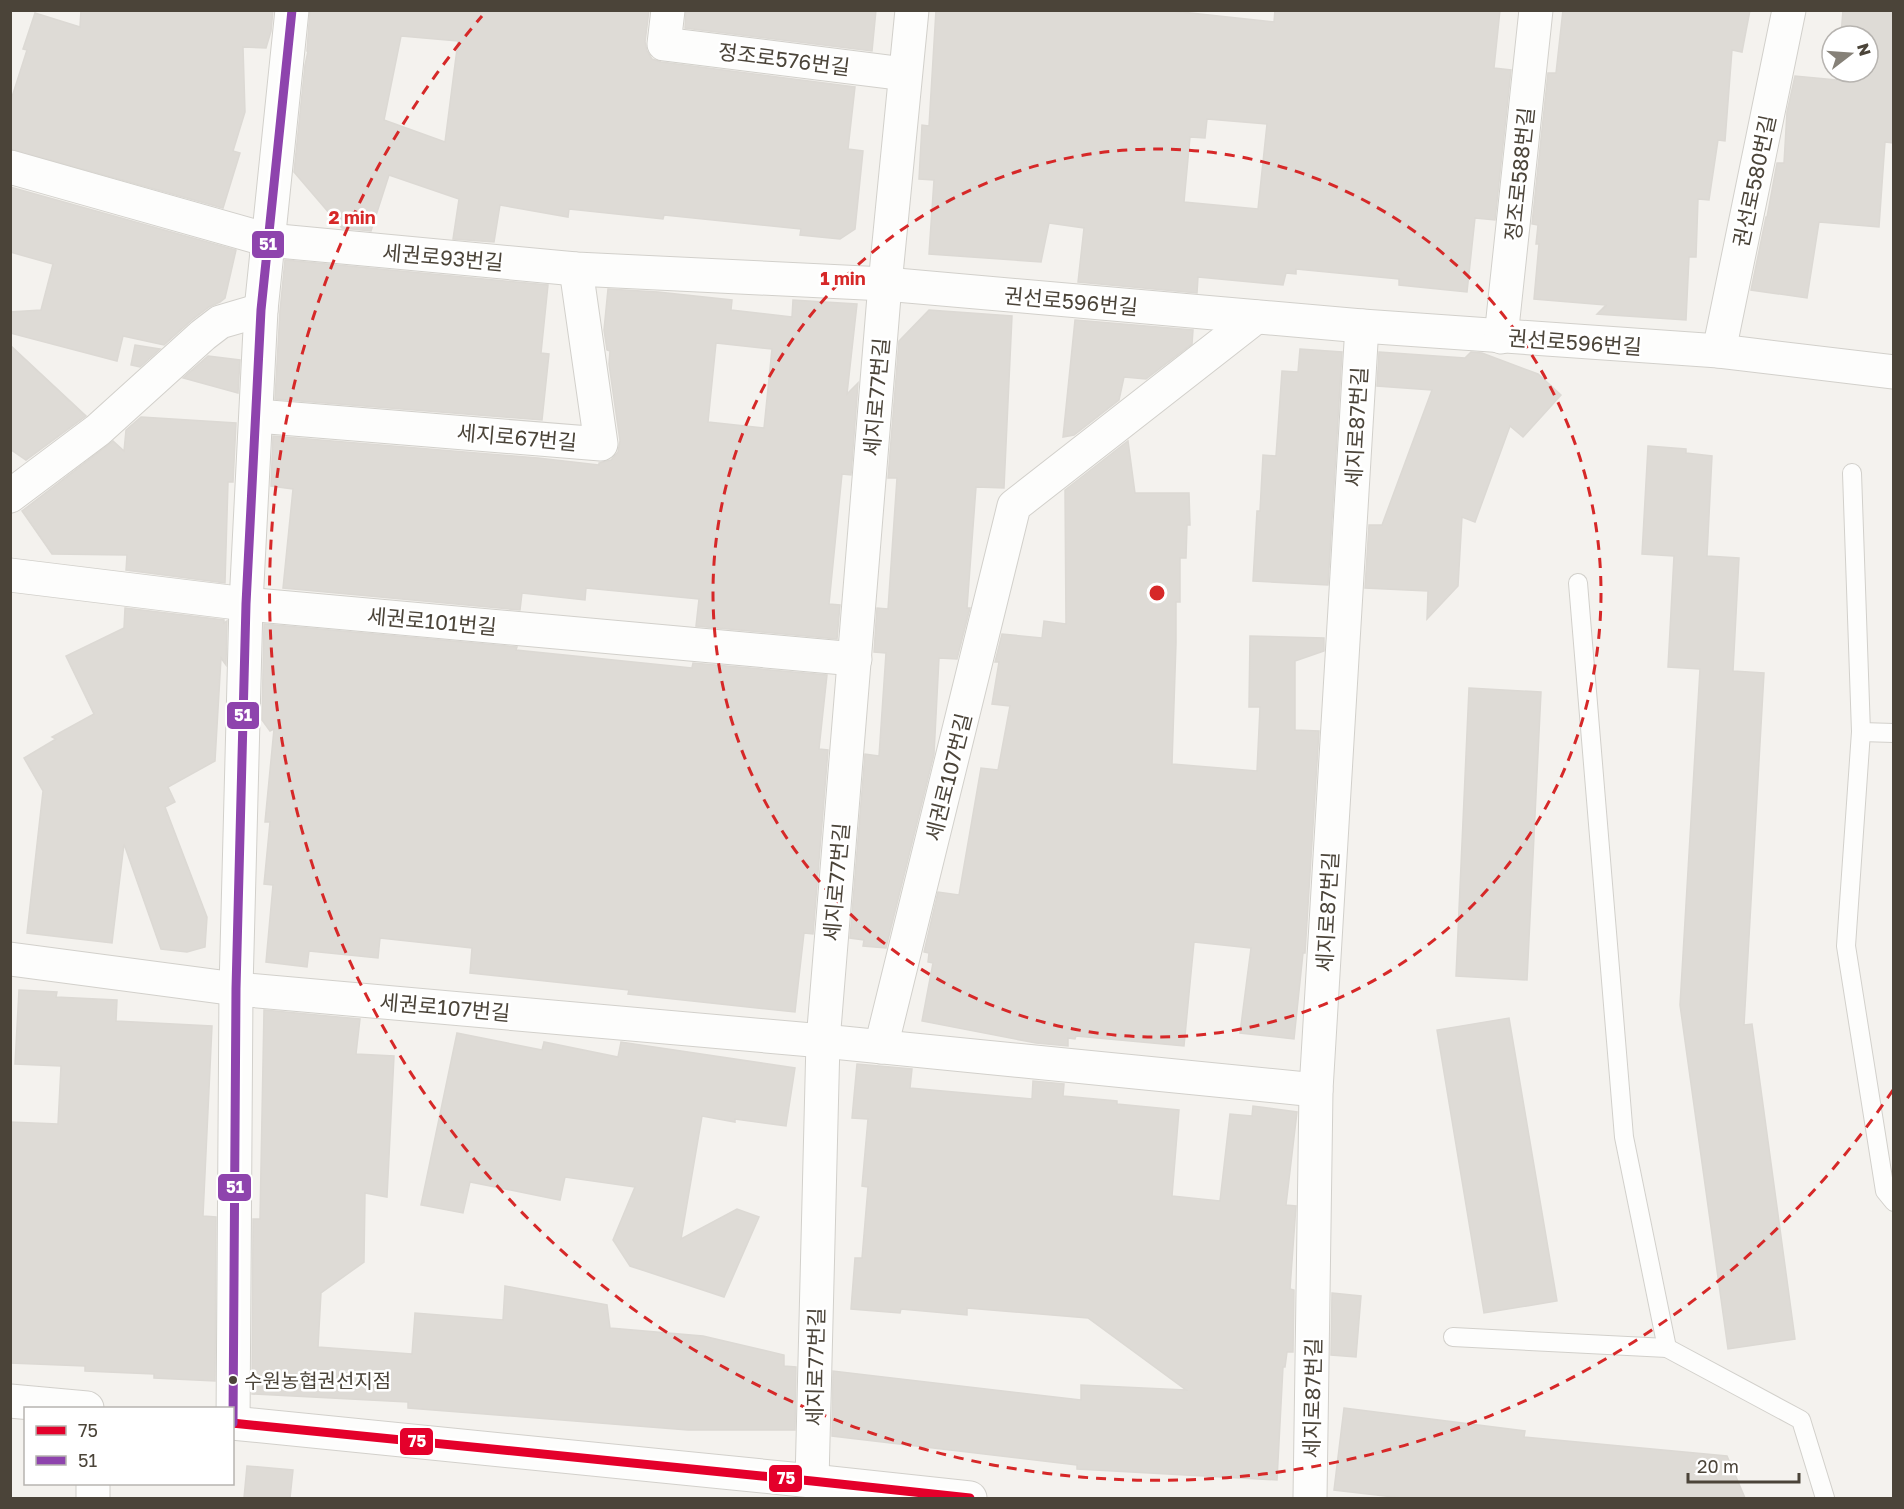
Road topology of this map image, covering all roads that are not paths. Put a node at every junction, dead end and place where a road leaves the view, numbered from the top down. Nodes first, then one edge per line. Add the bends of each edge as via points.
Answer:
1 (292, 10) edge
2 (668, 10) edge
3 (912, 10) edge
4 (1536, 10) edge
5 (1790, 10) edge
6 (905, 74) junction
7 (10, 167) edge
8 (268, 240) junction
9 (576, 269) junction
10 (885, 284) junction
11 (261, 310) junction
12 (1256, 317) junction
13 (1362, 326) junction
14 (1501, 337) junction
15 (1719, 351) junction
16 (1893, 372) edge
17 (257, 416) junction
18 (1852, 473) dead end
19 (10, 496) edge
20 (10, 575) edge
21 (1578, 583) dead end
22 (246, 604) junction
23 (855, 659) junction
24 (1861, 732) junction
25 (1893, 732) edge
26 (10, 959) edge
27 (236, 989) junction
28 (823, 1041) junction
29 (881, 1047) junction
30 (1316, 1090) junction
31 (1893, 1202) edge
32 (1453, 1337) dead end
33 (1667, 1348) junction
34 (10, 1401) edge
35 (76, 1407) edge
36 (233, 1407) edge
37 (234, 1423) edge
38 (812, 1480) junction
39 (957, 1498) edge
40 (1310, 1498) edge
41 (1825, 1498) edge

1 - 8 street
2 - 6 street, 정조로576번길 via 664,44
3 - 6 street
4 - 14 street, 정조로588번길
5 - 15 street, 권선로580번길
6 - 10 street
7 - 8 street, 세권로93번길
8 - 9 street, 세권로93번길
8 - 11 street
9 - 10 street, 세권로93번길
9 - 17 street, 세지로67번길 via 601,444
10 - 12 street, 권선로596번길
10 - 23 street, 세지로77번길
11 - 17 street
11 - 19 street via 220,322 98,430
12 - 13 street, 권선로596번길
12 - 29 street, 세권로107번길 via 1014,506
13 - 14 street, 권선로596번길
13 - 30 street, 세지로87번길
14 - 15 street, 권선로596번길
15 - 16 street, 권선로596번길
17 - 22 street
18 - 24 lane
20 - 22 street, 세권로101번길
21 - 33 lane via 1624,1137
22 - 23 street, 세권로101번길
22 - 27 street
23 - 28 street, 세지로77번길
24 - 25 lane
24 - 31 lane via 1846,946 1885,1191
26 - 27 street, 세권로107번길
27 - 28 street, 세권로107번길
27 - 36 street
28 - 29 street, 세권로107번길
28 - 38 street, 세지로77번길
29 - 30 street, 세권로107번길
30 - 40 street, 세지로87번길
32 - 33 lane
33 - 41 lane via 1801,1420
34 - 35 street
37 - 38 street
38 - 39 street

